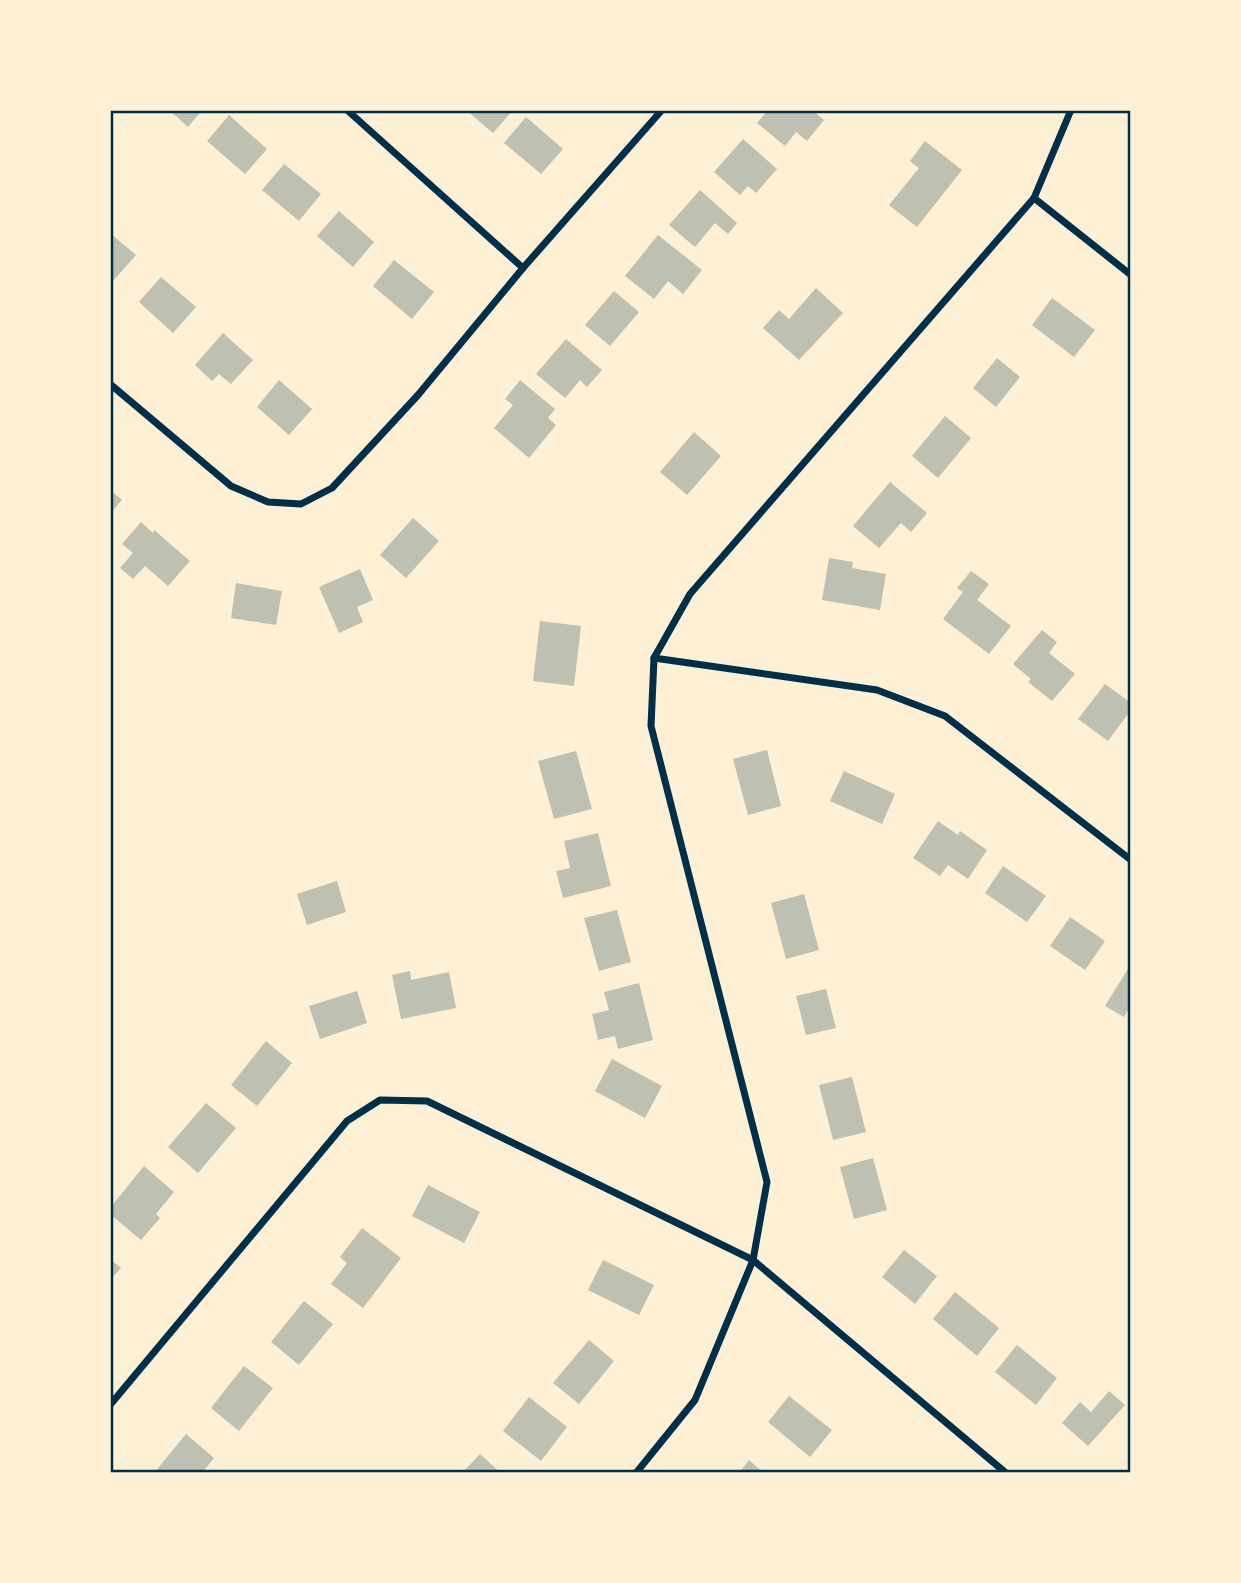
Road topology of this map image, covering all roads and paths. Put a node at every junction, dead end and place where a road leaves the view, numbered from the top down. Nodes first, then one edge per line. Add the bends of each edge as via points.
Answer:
1 (347, 110) edge
2 (662, 110) edge
3 (1071, 110) edge
4 (1034, 198) junction
5 (523, 268) junction
6 (1131, 275) edge
7 (110, 384) edge
8 (654, 658) junction
9 (1131, 860) edge
10 (753, 1260) junction
11 (110, 1405) edge
12 (636, 1473) edge
13 (1006, 1473) edge

1 - 5 street
2 - 5 street
3 - 4 street
4 - 6 street
4 - 8 street via 690,594
5 - 7 street via 418,395 332,488 301,504 268,502 231,486
8 - 9 street via 877,690 945,716
8 - 10 street via 651,726 767,1182
10 - 11 street via 427,1101 380,1100 347,1121
10 - 12 street via 695,1400
10 - 13 street

